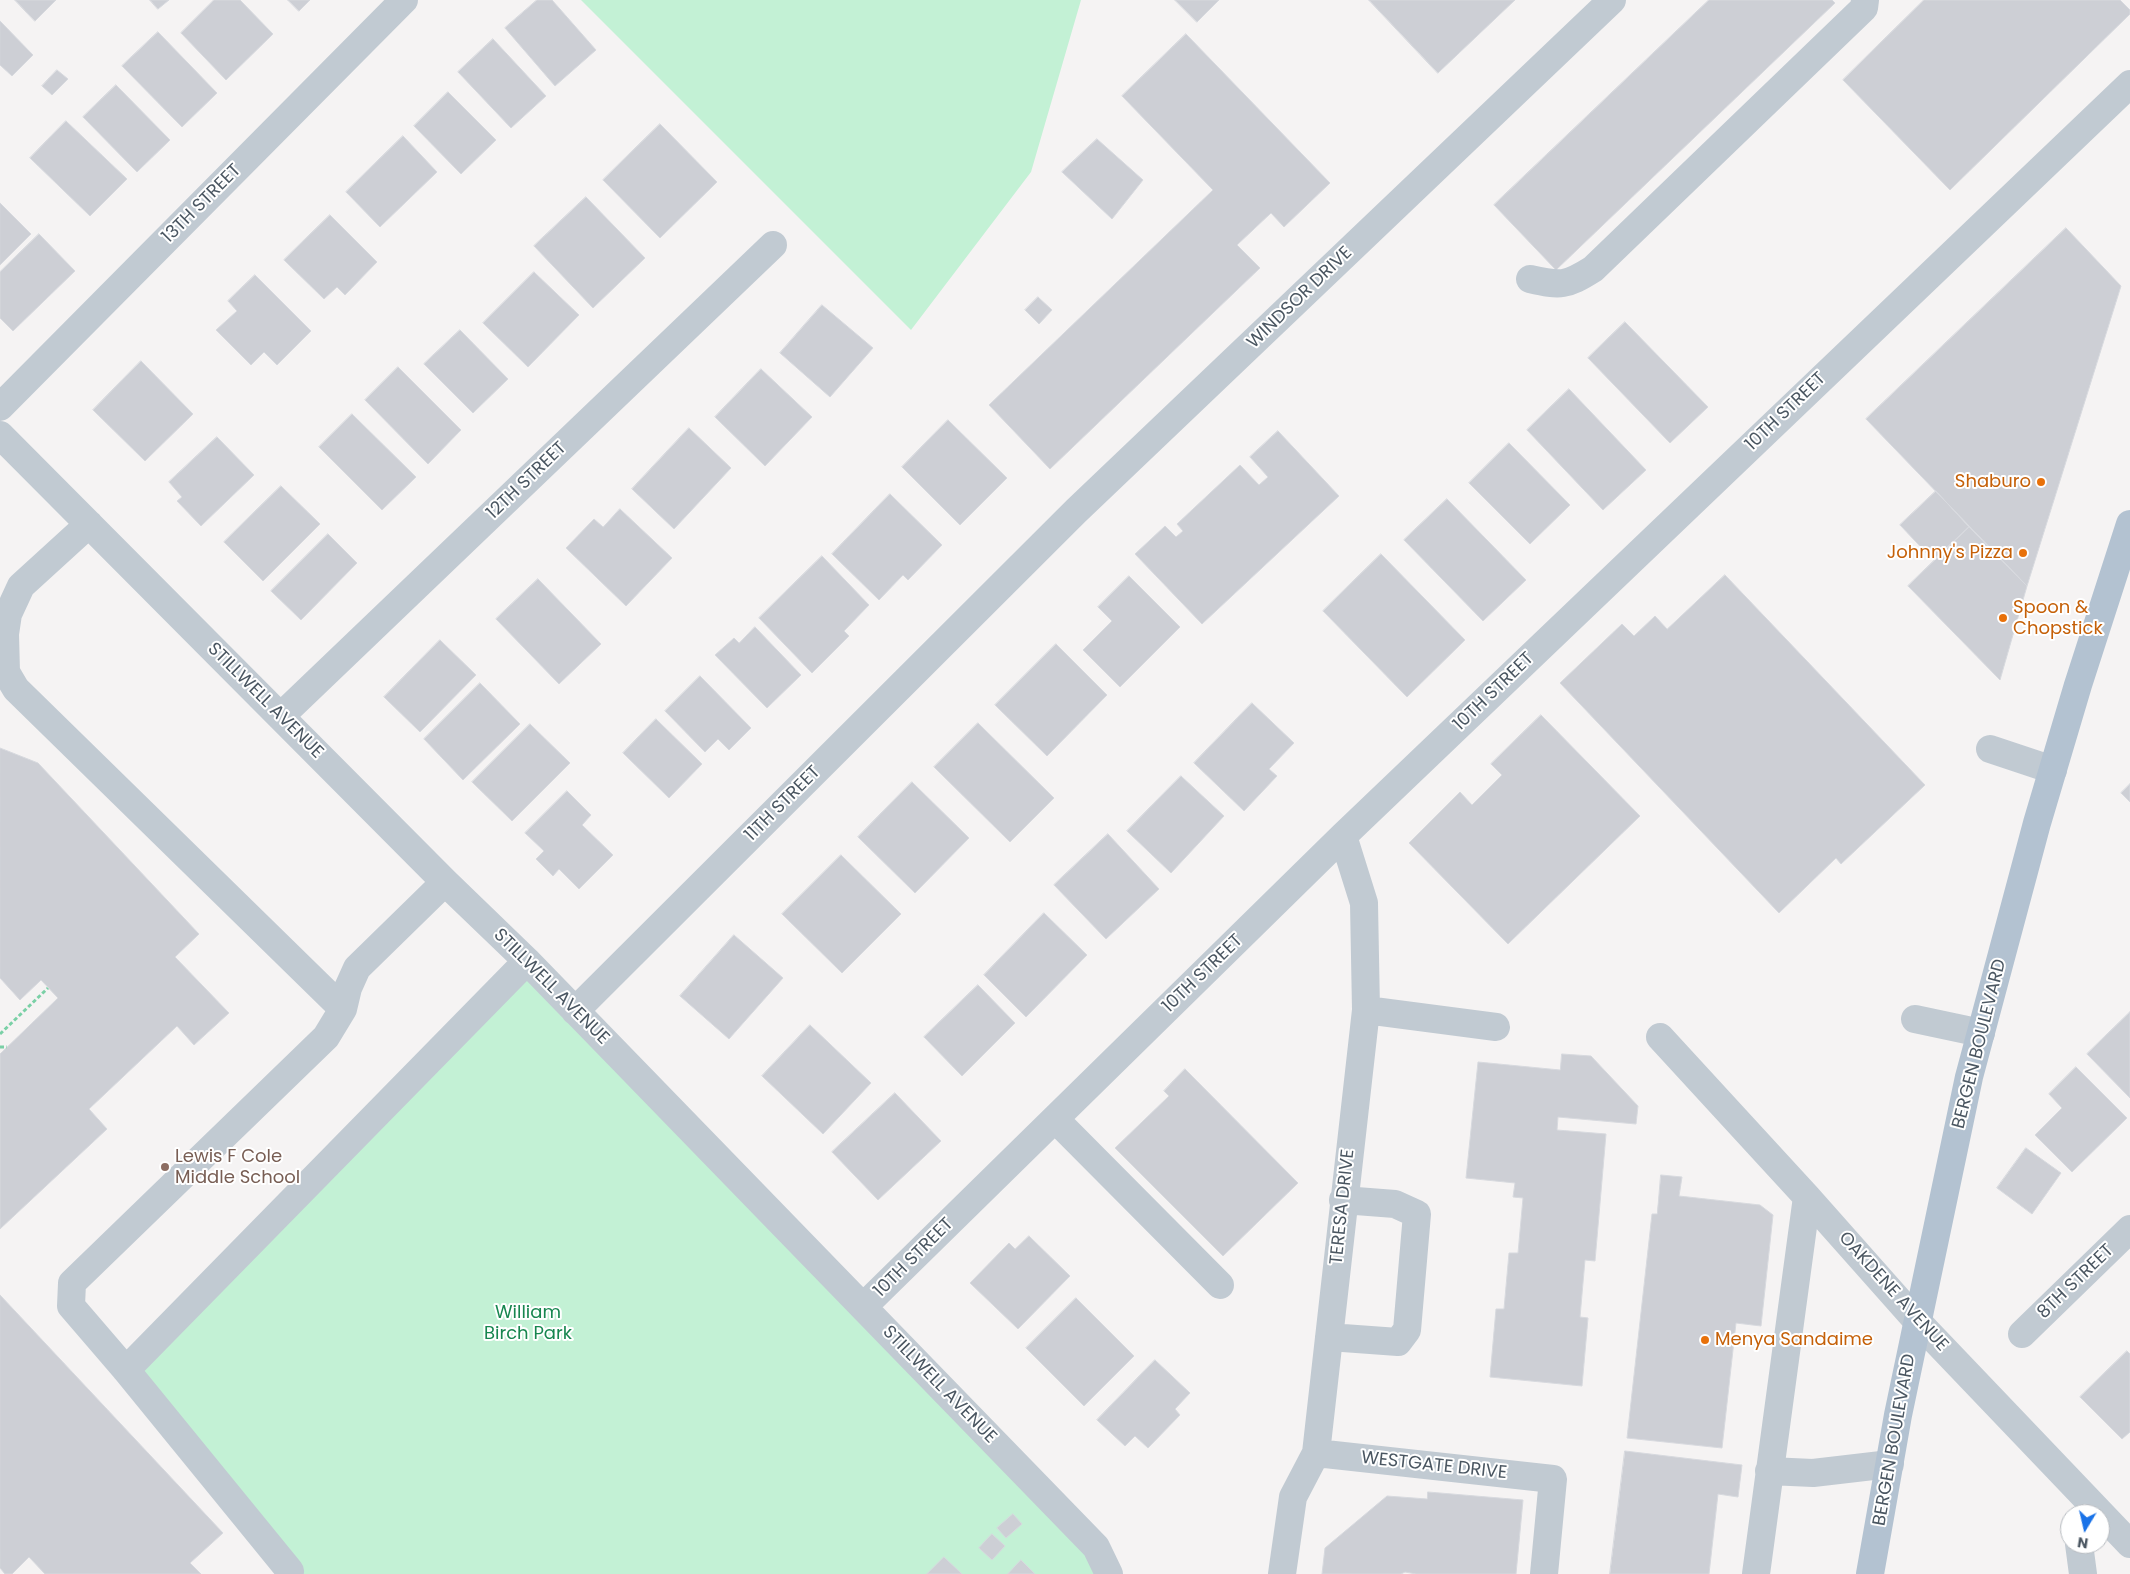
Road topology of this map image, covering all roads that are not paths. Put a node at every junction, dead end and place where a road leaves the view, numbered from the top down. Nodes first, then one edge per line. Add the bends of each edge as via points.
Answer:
1 (404, 0) edge
2 (1612, 0) edge
3 (1866, 0) edge
4 (2130, 84) edge
5 (773, 245) dead end
6 (1530, 279) dead end
7 (0, 408) edge
8 (0, 435) edge
9 (89, 524) junction
10 (2130, 524) edge
11 (990, 597) joint
12 (281, 716) junction
13 (1990, 749) dead end
14 (2053, 770) junction
15 (1343, 836) junction
16 (445, 882) junction
17 (527, 961) junction
18 (343, 1009) junction
19 (1366, 1010) junction
20 (575, 1011) junction
21 (1915, 1019) dead end
22 (1496, 1027) dead end
23 (1981, 1033) junction
24 (1660, 1038) dead end
25 (1055, 1119) junction
26 (1807, 1197) junction
27 (1343, 1200) junction
28 (2130, 1229) edge
29 (1220, 1286) dead end
30 (863, 1307) junction
31 (1917, 1321) junction
32 (2022, 1334) dead end
33 (1329, 1337) junction
34 (126, 1370) junction
35 (1316, 1452) junction
36 (1890, 1464) junction
37 (1769, 1471) junction
38 (2069, 1478) junction
39 (2073, 1504) edge
40 (2130, 1544) edge
41 (2080, 1554) edge
42 (290, 1574) edge
43 (1109, 1574) edge
44 (1282, 1574) edge
45 (1544, 1574) edge
46 (1756, 1574) edge
47 (1870, 1574) edge
48 (2083, 1574) edge

1 - 7 street, 13TH STREET
2 - 11 street, WINDSOR DRIVE
3 - 6 street via 1864,8 1593,269 1571,283
4 - 15 street, 10TH STREET
5 - 12 street, 12TH STREET
8 - 9 street, STILLWELL AVENUE
9 - 12 street, STILLWELL AVENUE
9 - 18 street via 21,586 8,614 6,672 16,689
10 - 14 main road, BERGEN BOULEVARD
11 - 20 street, 11TH STREET
12 - 16 street, STILLWELL AVENUE
13 - 14 street
14 - 23 main road, BERGEN BOULEVARD
15 - 19 street, TERESA DRIVE via 1364,903
15 - 25 street, 10TH STREET
16 - 17 street, STILLWELL AVENUE
16 - 18 street via 357,968
17 - 20 street, STILLWELL AVENUE
17 - 34 street
18 - 34 street via 326,1036 72,1283 70,1306
19 - 22 street
19 - 27 street, TERESA DRIVE
20 - 30 street, STILLWELL AVENUE
21 - 23 street
23 - 31 main road, BERGEN BOULEVARD
24 - 26 street, OAKDENE AVENUE
25 - 29 street
25 - 30 street, 10TH STREET
26 - 31 street, OAKDENE AVENUE
26 - 37 street
27 - 33 street, TERESA DRIVE
27 - 33 street via 1395,1204 1417,1214 1407,1330 1398,1342
28 - 32 street, 8TH STREET
30 - 43 street, STILLWELL AVENUE via 1096,1546
31 - 36 main road, BERGEN BOULEVARD
31 - 38 street, OAKDENE AVENUE
33 - 35 street, TERESA DRIVE
34 - 42 street
35 - 44 street, TERESA DRIVE via 1293,1497
35 - 45 street, WESTGATE DRIVE via 1553,1478
36 - 37 street via 1814,1473
36 - 47 main road, BERGEN BOULEVARD
37 - 46 street
38 - 39 street
38 - 40 street, OAKDENE AVENUE
41 - 48 street

